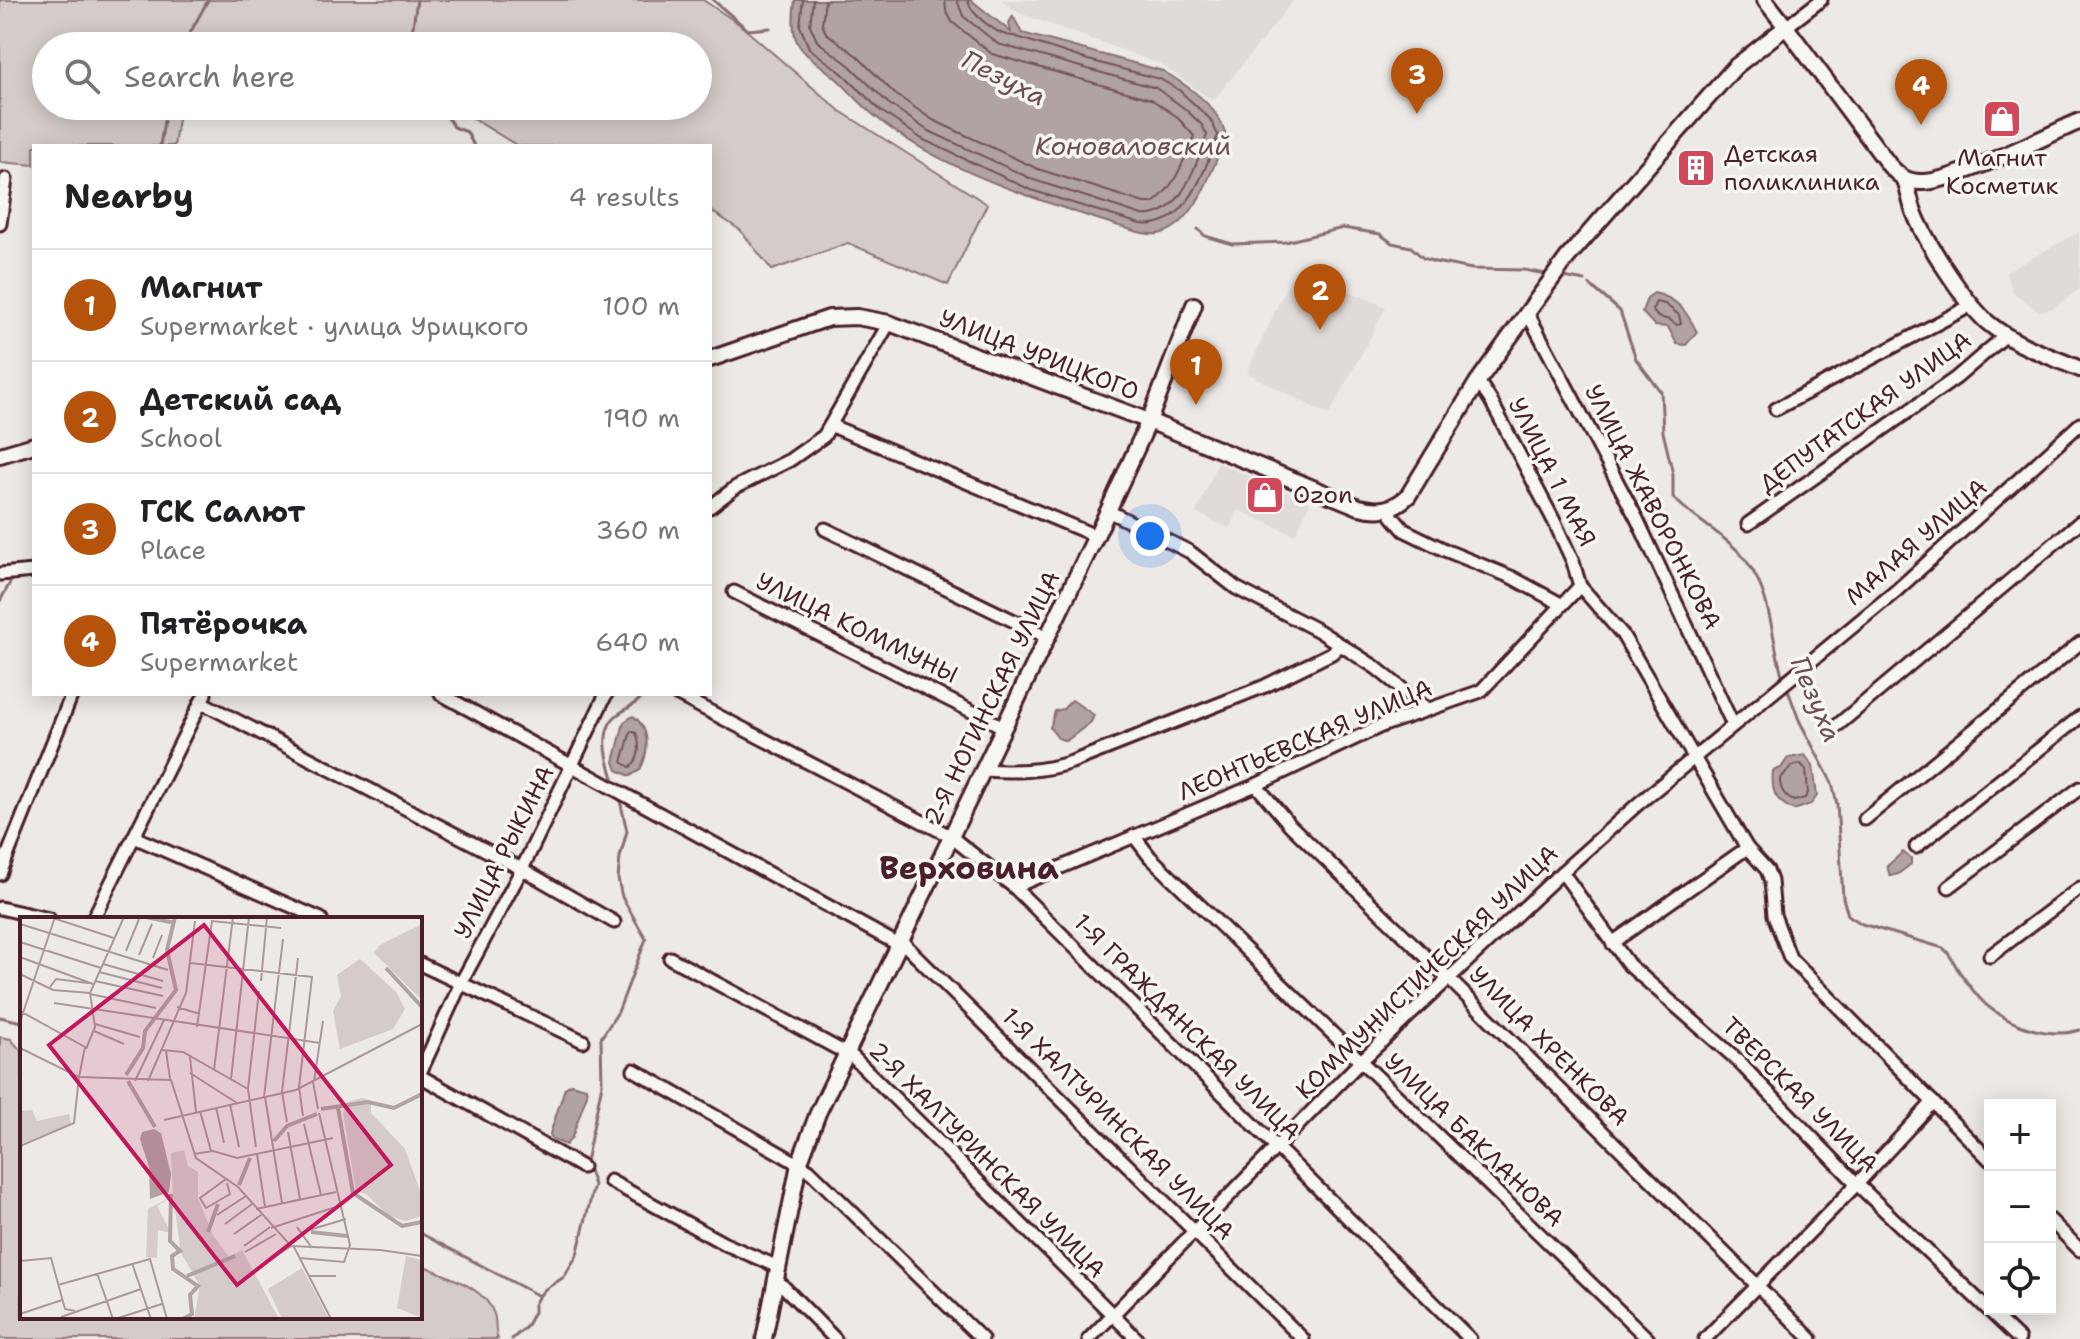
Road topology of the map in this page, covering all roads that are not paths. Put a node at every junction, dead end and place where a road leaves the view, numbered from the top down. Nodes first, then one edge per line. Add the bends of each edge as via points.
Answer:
1 (1765, 0) edge
2 (1821, 0) edge
3 (1786, 27) junction
4 (2080, 121) edge
5 (6, 179) dead end
6 (1905, 180) junction
7 (0, 224) edge
8 (1194, 305) dead end
9 (1972, 305) junction
10 (1527, 312) junction
11 (889, 323) junction
12 (2006, 335) junction
13 (712, 358) edge
14 (2080, 369) edge
15 (1478, 381) junction
16 (1776, 409) dead end
17 (1149, 421) junction
18 (2080, 424) edge
19 (832, 426) junction
20 (32, 446) edge
21 (0, 455) edge
22 (712, 505) edge
23 (1391, 508) junction
24 (1108, 511) junction
25 (2080, 522) edge
26 (1748, 524) dead end
27 (825, 529) dead end
28 (1096, 536) junction
29 (32, 571) edge
30 (0, 574) edge
31 (1580, 586) junction
32 (734, 592) dead end
33 (1561, 604) junction
34 (1047, 637) junction
35 (2080, 643) edge
36 (1340, 645) junction
37 (1778, 689) joint
38 (71, 696) edge
39 (445, 696) edge
40 (605, 696) edge
41 (680, 696) edge
42 (203, 698) edge
43 (1427, 709) junction
44 (2080, 717) edge
45 (1733, 725) junction
46 (1003, 727) junction
47 (1833, 729) dead end
48 (1695, 756) junction
49 (571, 767) junction
50 (982, 770) junction
51 (1256, 785) junction
52 (2080, 788) edge
53 (1865, 819) dead end
54 (950, 836) junction
55 (1134, 836) junction
56 (134, 837) junction
57 (1916, 847) dead end
58 (1747, 848) junction
59 (522, 869) junction
60 (1562, 872) junction
61 (0, 874) edge
62 (1014, 887) junction
63 (1949, 887) dead end
64 (2080, 888) edge
65 (0, 908) edge
66 (40, 917) edge
67 (94, 917) edge
68 (316, 917) edge
69 (614, 922) dead end
70 (900, 943) junction
71 (1612, 943) junction
72 (1990, 956) dead end
73 (670, 958) dead end
74 (422, 965) edge
75 (1448, 978) junction
76 (461, 983) junction
77 (583, 1041) dead end
78 (846, 1052) junction
79 (1361, 1061) junction
80 (634, 1070) dead end
81 (422, 1071) edge
82 (422, 1076) edge
83 (1933, 1102) junction
84 (1279, 1148) junction
85 (1984, 1154) edge
86 (799, 1164) junction
87 (582, 1167) dead end
88 (610, 1181) dead end
89 (1857, 1184) junction
90 (2056, 1226) edge
91 (1195, 1231) junction
92 (2080, 1250) edge
93 (777, 1273) junction
94 (1757, 1284) junction
95 (1113, 1315) junction
96 (764, 1339) edge
97 (835, 1339) edge
98 (982, 1339) edge
99 (1089, 1339) edge
100 (1137, 1339) edge
101 (1303, 1339) edge
102 (1470, 1339) edge
103 (1648, 1339) edge
104 (1705, 1339) edge
105 (1811, 1339) edge
106 (2019, 1339) edge

1 - 3 main road
2 - 3 street
3 - 6 main road
3 - 10 main road via 1735,67 1567,258
4 - 6 main road via 1948,178
5 - 7 street
6 - 9 main road via 1927,239
8 - 17 main road, 2-Я НОГИНСКАЯ УЛИЦА
9 - 12 main road
9 - 16 street
10 - 15 main road
10 - 45 street, УЛИЦА ЖАВОРОНКОВА via 1637,519
11 - 13 main road, УЛИЦА УРИЦКОГО via 829,318
11 - 17 main road, УЛИЦА УРИЦКОГО
11 - 19 street
12 - 14 main road
12 - 26 street, ДЕПУТАТСКАЯ УЛИЦА via 1956,378
15 - 23 main road via 1408,496
15 - 31 street, УЛИЦА 1 МАЯ via 1554,521
17 - 23 main road, УЛИЦА УРИЦКОГО via 1359,507
17 - 24 main road, 2-Я НОГИНСКАЯ УЛИЦА
18 - 37 street, МАЛАЯ УЛИЦА via 1896,591
19 - 22 street via 811,447
19 - 28 street
20 - 21 main road
23 - 33 street via 1404,530
24 - 28 main road, 2-Я НОГИНСКАЯ УЛИЦА
24 - 36 street via 1190,552 1236,588
25 - 47 street
27 - 34 street
28 - 34 main road, 2-Я НОГИНСКАЯ УЛИЦА
29 - 30 street
31 - 33 street, ЛЕОНТЬЕВСКАЯ УЛИЦА
31 - 48 street via 1622,634
32 - 46 street, УЛИЦА КОММУНЫ
33 - 43 street, ЛЕОНТЬЕВСКАЯ УЛИЦА via 1481,691
34 - 46 main road, 2-Я НОГИНСКАЯ УЛИЦА
35 - 53 street
36 - 43 street
36 - 50 street via 1265,686 1072,762 1048,770
37 - 45 street, КОММУНИСТИЧЕСКАЯ УЛИЦА
38 - 61 street
39 - 49 street, 1-Я ХАЛТУРИНСКАЯ УЛИЦА
40 - 49 street, УЛИЦА РЫКИНА
41 - 54 street, 1-Я ГРАЖДАНСКАЯ УЛИЦА
42 - 56 street
42 - 59 street
43 - 51 street, ЛЕОНТЬЕВСКАЯ УЛИЦА
44 - 57 street
45 - 48 street, КОММУНИСТИЧЕСКАЯ УЛИЦА
46 - 50 main road, 2-Я НОГИНСКАЯ УЛИЦА
48 - 58 street
48 - 60 street, КОММУНИСТИЧЕСКАЯ УЛИЦА
49 - 59 street, УЛИЦА РЫКИНА
49 - 70 street, 1-Я ХАЛТУРИНСКАЯ УЛИЦА
50 - 54 main road, 2-Я НОГИНСКАЯ УЛИЦА
51 - 55 street, ЛЕОНТЬЕВСКАЯ УЛИЦА
51 - 75 street, УЛИЦА ХРЕНКОВА via 1290,825
52 - 63 street
54 - 62 street, 1-Я ГРАЖДАНСКАЯ УЛИЦА
54 - 70 main road, 2-Я НОГИНСКАЯ УЛИЦА
55 - 62 street, ЛЕОНТЬЕВСКАЯ УЛИЦА
55 - 79 street, УЛИЦА БАКЛАНОВА
56 - 67 street
56 - 68 street
58 - 71 street
58 - 83 street via 1767,870 1774,915 1790,958
59 - 69 street
59 - 76 street, УЛИЦА РЫКИНА
60 - 71 street, ТВЕРСКАЯ УЛИЦА
60 - 75 street, КОММУНИСТИЧЕСКАЯ УЛИЦА
62 - 84 street, 1-Я ГРАЖДАНСКАЯ УЛИЦА
64 - 72 street
65 - 66 street
70 - 78 main road, 2-Я НОГИНСКАЯ УЛИЦА
70 - 91 street, 1-Я ХАЛТУРИНСКАЯ УЛИЦА
71 - 89 street, ТВЕРСКАЯ УЛИЦА via 1645,980 1733,1056
73 - 78 street, 2-Я ХАЛТУРИНСКАЯ УЛИЦА
74 - 76 street
75 - 79 street, КОММУНИСТИЧЕСКАЯ УЛИЦА
75 - 94 street, УЛИЦА ХРЕНКОВА
76 - 77 street
76 - 81 street, УЛИЦА РЫКИНА
78 - 86 main road, 2-Я НОГИНСКАЯ УЛИЦА
78 - 95 street, 2-Я ХАЛТУРИНСКАЯ УЛИЦА
79 - 84 street, КОММУНИСТИЧЕСКАЯ УЛИЦА
79 - 103 street, УЛИЦА БАКЛАНОВА
80 - 86 street
82 - 87 street
83 - 85 street
83 - 89 street
84 - 91 street, КОММУНИСТИЧЕСКАЯ УЛИЦА
84 - 102 street, 1-Я ГРАЖДАНСКАЯ УЛИЦА
86 - 93 main road, 2-Я НОГИНСКАЯ УЛИЦА
86 - 98 street
88 - 93 street
89 - 94 street
89 - 106 street, ТВЕРСКАЯ УЛИЦА
90 - 92 street
91 - 95 street, КОММУНИСТИЧЕСКАЯ УЛИЦА
91 - 101 street, 1-Я ХАЛТУРИНСКАЯ УЛИЦА
93 - 96 main road, 2-Я НОГИНСКАЯ УЛИЦА
93 - 97 street
94 - 104 street
94 - 105 street, УЛИЦА ХРЕНКОВА
95 - 99 street, КОММУНИСТИЧЕСКАЯ УЛИЦА
95 - 100 street, 2-Я ХАЛТУРИНСКАЯ УЛИЦА

